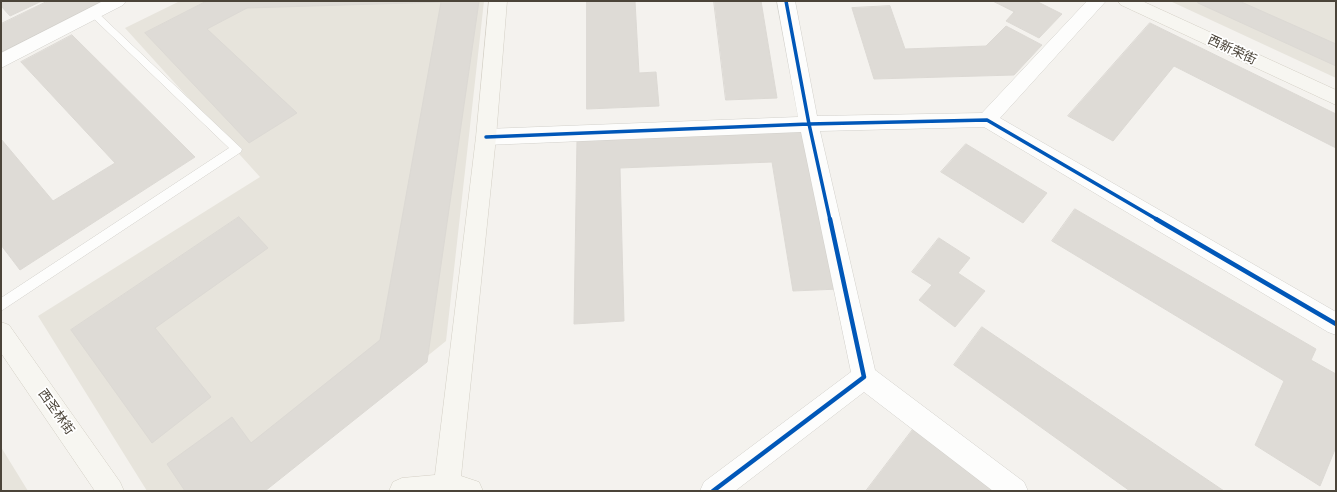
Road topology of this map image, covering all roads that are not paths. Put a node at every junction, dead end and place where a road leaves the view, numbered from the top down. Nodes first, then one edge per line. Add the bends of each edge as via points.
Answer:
1 (117, 1) edge
2 (498, 1) edge
3 (786, 1) edge
4 (1097, 1) edge
5 (1127, 1) edge
6 (93, 13) junction
7 (1, 61) edge
8 (1336, 98) edge
9 (987, 120) junction
10 (809, 124) junction
11 (486, 137) junction
12 (1, 305) edge
13 (1336, 324) edge
14 (1, 333) edge
15 (864, 377) junction
16 (458, 489) edge
17 (111, 491) edge
18 (402, 491) edge
19 (713, 491) edge
20 (1015, 491) edge

1 - 6 street
2 - 11 street
3 - 10 street
4 - 9 street
5 - 8 street, 西新荣街
6 - 7 street
6 - 12 lane via 237,150
9 - 10 street
9 - 13 street
10 - 11 street
10 - 15 street
11 - 16 street
14 - 17 street, 西圣林街
15 - 19 street
15 - 20 street
16 - 18 street

